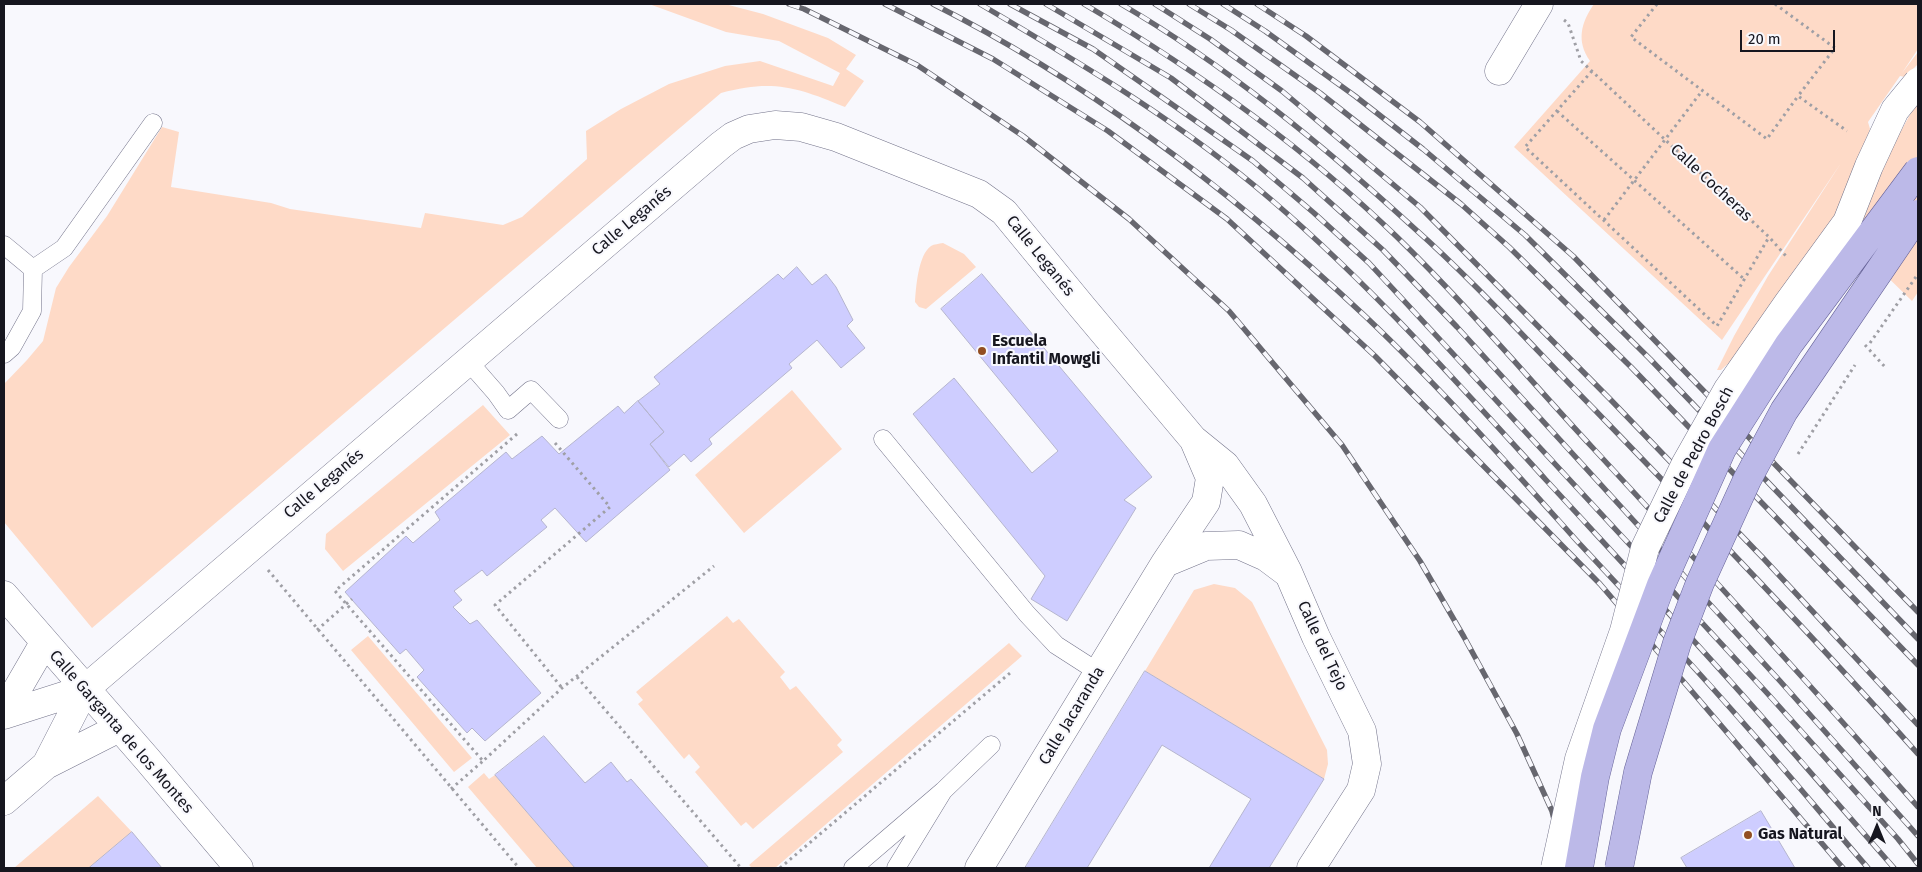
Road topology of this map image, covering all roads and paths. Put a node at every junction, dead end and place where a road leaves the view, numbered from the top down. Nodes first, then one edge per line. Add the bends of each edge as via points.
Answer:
1 (1540, 4) edge
2 (1656, 4) edge
3 (1775, 4) edge
4 (1499, 71) dead end
5 (1592, 71) junction
6 (1918, 82) edge
7 (1702, 90) junction
8 (1798, 96) junction
9 (1557, 111) junction
10 (153, 123) dead end
11 (1847, 131) dead end
12 (1665, 140) junction
13 (1918, 171) edge
14 (1634, 180) junction
15 (1918, 214) edge
16 (1604, 220) junction
17 (1769, 237) junction
18 (4, 245) edge
19 (1788, 258) dead end
20 (33, 269) junction
21 (1918, 274) edge
22 (1744, 279) junction
23 (1859, 338) dead end
24 (4, 354) edge
25 (1861, 355) dead end
26 (468, 362) junction
27 (1856, 363) dead end
28 (1885, 367) dead end
29 (559, 419) dead end
30 (519, 432) dead end
31 (883, 439) dead end
32 (1193, 439) junction
33 (553, 442) dead end
34 (1795, 459) dead end
35 (249, 547) junction
36 (1165, 563) junction
37 (714, 566) dead end
38 (1288, 572) junction
39 (4, 595) edge
40 (352, 599) dead end
41 (346, 604) junction
42 (317, 630) junction
43 (44, 643) junction
44 (1098, 672) junction
45 (1010, 673) dead end
46 (577, 676) junction
47 (562, 688) junction
48 (85, 689) junction
49 (4, 714) edge
50 (119, 728) junction
51 (991, 745) dead end
52 (483, 761) junction
53 (46, 765) junction
54 (451, 789) junction
55 (944, 791) junction
56 (4, 801) edge
57 (239, 868) edge
58 (519, 868) edge
59 (741, 868) edge
60 (780, 868) edge
61 (853, 868) edge
62 (896, 868) edge
63 (979, 868) edge
64 (1311, 868) edge
65 (1554, 868) edge
66 (1579, 868) edge
67 (1619, 868) edge

1 - 4 street
1 - 5 path, Calle Cocheras via 1568,23 1581,61
2 - 7 path via 1631,37
3 - 8 path via 1835,48
5 - 9 path
5 - 12 path, Calle Cocheras
6 - 65 street, Calle de Pedro Bosch, bridge via 1894,110 1847,222 1728,389 1685,464 1645,548 1624,631 1579,759
7 - 8 path via 1767,139
7 - 12 path
8 - 11 path
9 - 14 path
9 - 16 path via 1525,147
10 - 20 lane via 64,248
12 - 14 path
12 - 17 path, Calle Cocheras
13 - 66 main road, Calle de Pedro Bosch, bridge via 1789,344 1722,449 1661,585 1607,729
14 - 16 path
14 - 22 path
15 - 67 main road, bridge via 1784,411 1747,480 1700,583 1677,643 1638,772
16 - 22 path via 1717,326
17 - 19 path, Calle Cocheras
17 - 22 path
18 - 20 lane
20 - 24 lane via 32,311 12,347
21 - 25 path, bridge
23 - 28 path
26 - 29 lane via 508,410 531,390
26 - 32 street, Calle Leganés via 733,136 749,129 775,125 801,127 836,137 979,194 1004,212
26 - 35 street, Calle Leganés
27 - 34 path, bridge
30 - 41 path via 335,591
31 - 44 lane via 1027,614 1056,645
32 - 36 street, Calle Jacaranda via 1210,478 1206,502
32 - 38 street, Calle del Tejo via 1225,464 1253,504
33 - 47 path via 610,507 495,605
35 - 42 path
35 - 48 street, Calle Leganés
36 - 38 street via 1206,546 1239,544
36 - 44 street, Calle Jacaranda
37 - 46 path
38 - 64 street, Calle del Tejo via 1362,731 1367,764 1361,790
39 - 43 street, Calle Garganta de los Montes
40 - 41 path
41 - 42 path
41 - 52 path
42 - 54 path
43 - 48 street, Calle Garganta de los Montes
43 - 49 street, Calle Leganés
44 - 63 street, Calle Jacaranda
45 - 60 path
46 - 47 path
46 - 59 path
47 - 52 path
48 - 49 street, Calle Leganés
48 - 50 street, Calle Garganta de los Montes
48 - 53 street, Calle Leganés
50 - 53 street, Calle Leganés
50 - 57 street, Calle Garganta de los Montes
51 - 55 lane
52 - 54 path
53 - 56 street, Calle Leganés
54 - 58 path
55 - 61 lane
55 - 62 lane

